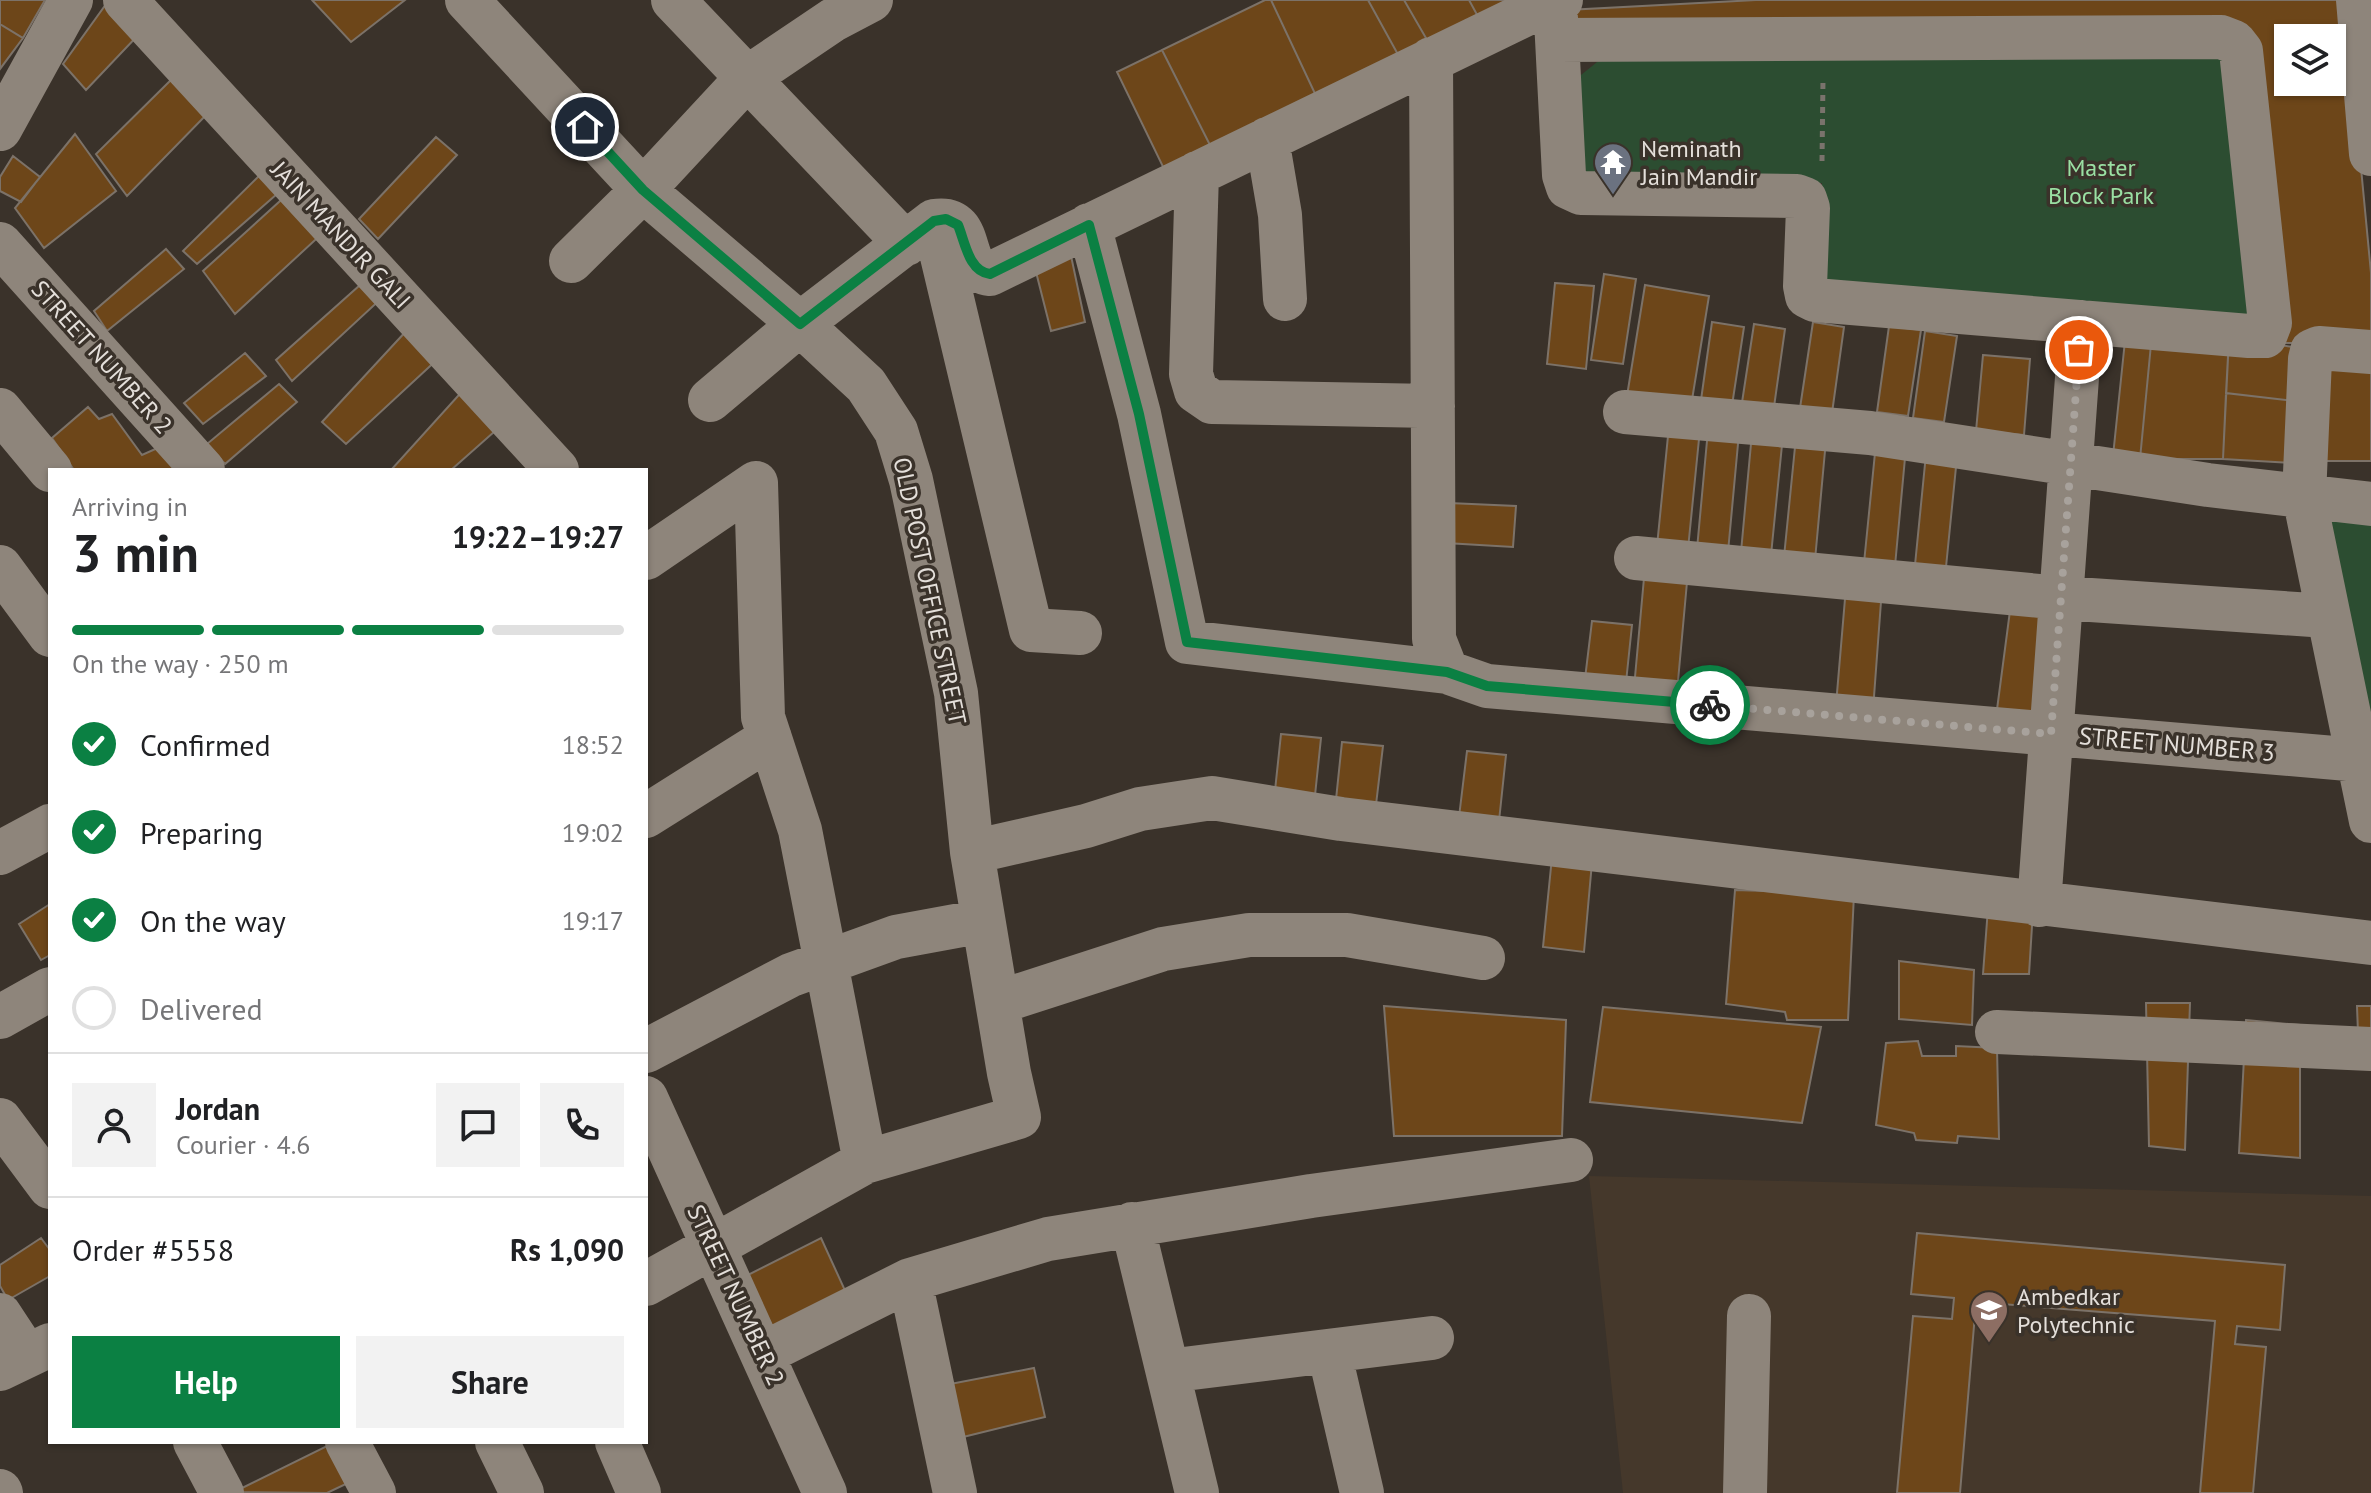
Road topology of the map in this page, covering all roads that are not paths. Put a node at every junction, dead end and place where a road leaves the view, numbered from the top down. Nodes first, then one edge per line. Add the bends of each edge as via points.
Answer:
1 (71, 0) edge
2 (125, 0) edge
3 (468, 0) edge
4 (673, 0) edge
5 (871, 0) edge
6 (2358, 0) edge
7 (1557, 10) edge
8 (1431, 59) junction
9 (747, 78) junction
10 (0, 129) edge
11 (1267, 139) junction
12 (2371, 154) edge
13 (1197, 173) junction
14 (643, 190) junction
15 (1089, 225) junction
16 (920, 232) junction
17 (0, 244) edge
18 (571, 261) dead end
19 (1285, 299) dead end
20 (2081, 322) junction
21 (800, 324) junction
22 (2371, 352) edge
23 (710, 400) dead end
24 (1433, 406) junction
25 (0, 410) edge
26 (1625, 412) dead end
27 (2069, 463) junction
28 (48, 468) edge
29 (201, 468) edge
30 (555, 468) edge
31 (2304, 496) junction
32 (2371, 504) edge
33 (648, 557) edge
34 (1636, 558) dead end
35 (0, 567) edge
36 (2061, 598) junction
37 (2327, 616) junction
38 (48, 632) edge
39 (1080, 633) dead end
40 (1440, 655) junction
41 (2051, 734) junction
42 (770, 738) junction
43 (2364, 760) edge
44 (648, 815) edge
45 (2371, 821) edge
46 (48, 827) edge
47 (972, 852) junction
48 (0, 853) edge
49 (2039, 905) junction
50 (983, 921) junction
51 (2371, 943) edge
52 (1483, 958) dead end
53 (826, 962) junction
54 (48, 990) edge
55 (999, 1002) junction
56 (0, 1017) edge
57 (1997, 1032) dead end
58 (2371, 1049) edge
59 (648, 1050) edge
60 (648, 1103) edge
61 (0, 1120) edge
62 (1571, 1160) dead end
63 (865, 1162) junction
64 (44, 1170) edge
65 (1132, 1224) junction
66 (711, 1246) junction
67 (910, 1280) junction
68 (648, 1283) edge
69 (0, 1315) edge
70 (1749, 1316) dead end
71 (1432, 1338) dead end
72 (1329, 1351) junction
73 (764, 1353) junction
74 (26, 1356) edge
75 (1168, 1371) junction
76 (196, 1444) edge
77 (348, 1444) edge
78 (498, 1444) edge
79 (618, 1444) edge
80 (222, 1493) edge
81 (374, 1493) edge
82 (522, 1493) edge
83 (639, 1493) edge
84 (825, 1493) edge
85 (955, 1493) edge
86 (1197, 1493) edge
87 (1362, 1493) edge
88 (1745, 1493) edge

1 - 10 street
2 - 30 street, JAIN MANDIR GALI
3 - 14 street, OLD POST OFFICE STREET
4 - 9 street
5 - 9 street
6 - 12 street
7 - 8 street
7 - 20 street via 1568,187 1581,193 1797,196 1808,208 1805,286 1807,296 1815,300
7 - 20 street via 2221,37 2234,42 2241,51 2270,323 2265,336
8 - 11 street
8 - 24 street
9 - 14 street
9 - 16 street
11 - 13 street
11 - 19 street via 1280,215
13 - 15 street
13 - 24 street via 1191,374 1196,391 1212,402
14 - 18 street
14 - 21 street, OLD POST OFFICE STREET
15 - 16 street via 990,274 975,268 958,225 946,219
15 - 40 street, STREET NUMBER 3 via 1139,414 1187,642
16 - 21 street
16 - 39 street via 1031,630
17 - 29 street, STREET NUMBER 2
20 - 27 street
21 - 23 street
21 - 47 street, OLD POST OFFICE STREET via 866,385 896,431 956,693
22 - 31 street via 2312,351
24 - 40 street
25 - 28 street
26 - 27 street via 1870,433
27 - 31 street
27 - 36 street
31 - 32 street
31 - 37 street
33 - 42 street via 756,483 763,717
34 - 36 street
35 - 38 street
36 - 37 street
36 - 41 street
37 - 43 street
40 - 41 street, STREET NUMBER 3 via 1487,686
41 - 43 street, STREET NUMBER 3
41 - 49 street
42 - 44 street
42 - 53 street via 800,830
43 - 45 street
46 - 48 street
47 - 49 street via 1140,809 1212,798 1341,819
47 - 50 street, OLD POST OFFICE STREET
49 - 51 street
50 - 53 street via 896,937
50 - 55 street, OLD POST OFFICE STREET
52 - 55 street via 1347,935 1249,935 1163,949
53 - 59 street
53 - 63 street
54 - 56 street
55 - 63 street, OLD POST OFFICE STREET via 1019,1117
57 - 58 street
60 - 66 street, STREET NUMBER 2
61 - 64 street
62 - 65 street
63 - 66 street
65 - 67 street via 1048,1239
65 - 75 street
66 - 68 street
66 - 73 street, STREET NUMBER 2
67 - 73 street
67 - 85 street
69 - 74 street
70 - 88 street
71 - 72 street
72 - 75 street
72 - 87 street
73 - 84 street, STREET NUMBER 2
75 - 86 street
76 - 80 street
77 - 81 street
78 - 82 street
79 - 83 street

